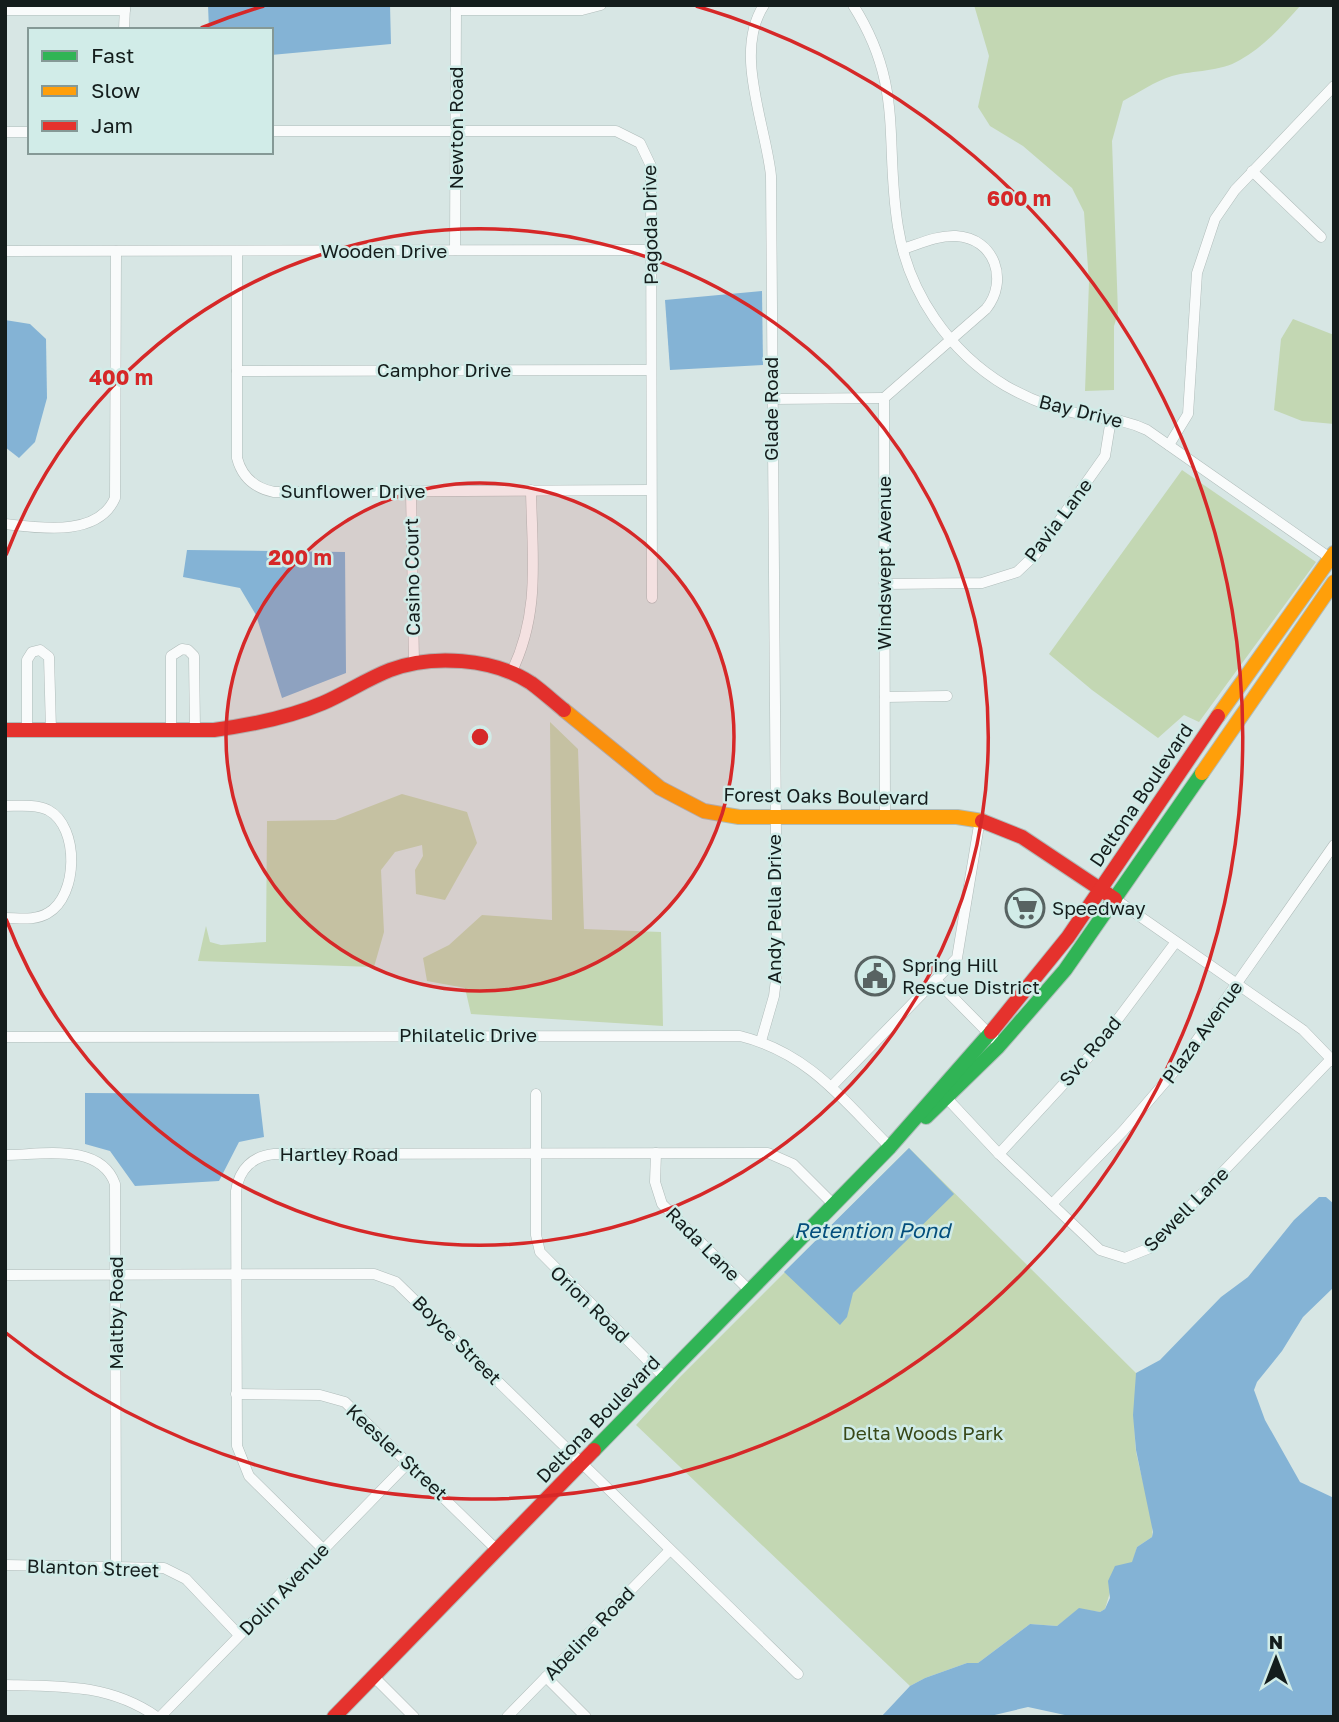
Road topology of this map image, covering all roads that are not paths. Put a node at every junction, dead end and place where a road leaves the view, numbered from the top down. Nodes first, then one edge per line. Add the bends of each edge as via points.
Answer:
1 (601, 5) edge
2 (764, 5) edge
3 (853, 5) edge
4 (125, 8) edge
5 (456, 8) edge
6 (5, 10) edge
7 (124, 28) edge
8 (1334, 86) edge
9 (455, 130) junction
10 (273, 131) edge
11 (5, 132) edge
12 (28, 132) edge
13 (1252, 171) junction
14 (1321, 237) dead end
15 (902, 248) junction
16 (455, 250) junction
17 (651, 250) junction
18 (5, 251) edge
19 (116, 251) junction
20 (237, 251) junction
21 (951, 340) junction
22 (651, 370) junction
23 (237, 371) junction
24 (884, 398) junction
25 (771, 399) junction
26 (1111, 419) junction
27 (1169, 445) junction
28 (651, 489) junction
29 (531, 490) junction
30 (411, 491) junction
31 (5, 524) edge
32 (1333, 557) edge
33 (1334, 582) edge
34 (884, 584) junction
35 (652, 598) dead end
36 (414, 663) junction
37 (511, 673) junction
38 (885, 696) junction
39 (947, 696) dead end
40 (5, 730) edge
41 (27, 730) junction
42 (51, 730) junction
43 (171, 730) junction
44 (195, 730) junction
45 (1202, 738) junction
46 (1219, 750) junction
47 (5, 806) edge
48 (774, 817) junction
49 (885, 817) junction
50 (980, 820) junction
51 (1334, 845) edge
52 (1100, 890) junction
53 (1115, 899) junction
54 (5, 918) edge
55 (1175, 943) junction
56 (936, 980) junction
57 (1237, 984) junction
58 (988, 1034) junction
59 (5, 1037) edge
60 (761, 1041) junction
61 (1000, 1045) junction
62 (1333, 1061) edge
63 (831, 1087) junction
64 (536, 1094) dead end
65 (943, 1094) junction
66 (890, 1147) junction
67 (656, 1153) junction
68 (536, 1154) junction
69 (999, 1154) junction
70 (5, 1155) edge
71 (1052, 1204) junction
72 (834, 1205) junction
73 (236, 1274) junction
74 (5, 1275) edge
75 (116, 1275) junction
76 (750, 1291) junction
77 (665, 1378) junction
78 (236, 1394) junction
79 (409, 1462) junction
80 (582, 1463) junction
81 (323, 1549) junction
82 (497, 1550) junction
83 (670, 1550) junction
84 (5, 1565) edge
85 (116, 1565) junction
86 (239, 1635) junction
87 (797, 1674) dead end
88 (373, 1676) junction
89 (546, 1677) junction
90 (5, 1685) edge
91 (158, 1717) edge
92 (334, 1717) edge
93 (414, 1717) edge
94 (507, 1717) edge
95 (586, 1717) edge

1 - 5 street via 582,10
2 - 25 street, Glade Road via 753,34 752,75 771,176
3 - 15 street, Bay Drive via 871,37 888,88
4 - 6 street
4 - 7 street
5 - 9 street, Newton Road
8 - 13 street
9 - 10 street, Pagoda Drive
9 - 16 street, Newton Road
9 - 17 street, Pagoda Drive via 616,131 633,137 645,149 651,166
11 - 12 street
13 - 14 street
13 - 27 street via 1224,203 1203,246 1188,414
15 - 21 street, Bay Drive via 919,292
15 - 21 street via 963,237 993,258 999,283 993,300
16 - 17 street, Wooden Drive
16 - 20 street, Wooden Drive
17 - 22 street, Pagoda Drive
18 - 19 street, Wooden Drive
19 - 20 street, Wooden Drive
19 - 31 street via 116,498 107,513 90,524
20 - 23 street, Sunflower Drive
21 - 24 street
21 - 26 street, Bay Drive via 986,372 1023,395 1062,410
22 - 23 street, Camphor Drive
22 - 28 street, Pagoda Drive
23 - 30 street, Sunflower Drive via 237,458 243,474 256,486 274,492
24 - 25 street
24 - 34 street, Windswept Avenue
25 - 48 street, Glade Road
26 - 27 street, Bay Drive via 1135,424
26 - 34 street, Pavia Lane via 1105,456 1035,555 1017,572 982,583
27 - 32 street, Bay Drive
28 - 29 street, Sunflower Drive
28 - 35 street, Pagoda Drive
29 - 30 street, Sunflower Drive
29 - 37 street via 533,607 526,645
30 - 36 street, Casino Court
32 - 45 main road, Deltona Boulevard
33 - 46 main road, Deltona Boulevard
34 - 38 street, Windswept Avenue
36 - 37 main road, Forest Oaks Boulevard via 468,661
36 - 44 main road, Forest Oaks Boulevard via 295,714
37 - 48 main road, Forest Oaks Boulevard via 544,692 673,797 721,815
38 - 39 street
38 - 49 street, Windswept Avenue
40 - 41 main road, Forest Oaks Boulevard
41 - 42 main road, Forest Oaks Boulevard
41 - 42 street via 27,660 40,650 49,657
42 - 43 main road, Forest Oaks Boulevard
43 - 44 main road, Forest Oaks Boulevard
43 - 44 street via 171,656 182,649 194,656
45 - 46 main road
45 - 52 main road, Deltona Boulevard
46 - 53 main road, Deltona Boulevard
47 - 54 street via 47,810 61,821 70,842 68,884 61,901 39,917
48 - 49 main road, Forest Oaks Boulevard
48 - 60 street, Andy Pella Drive via 776,978
49 - 50 main road, Forest Oaks Boulevard
50 - 52 main road, Forest Oaks Boulevard via 1029,838
50 - 56 street via 957,958
51 - 57 street, Plaza Avenue
52 - 53 main road, Forest Oaks Boulevard
52 - 58 main road, Deltona Boulevard via 1039,975
53 - 55 street
53 - 61 main road, Deltona Boulevard via 1065,970
55 - 57 street
55 - 69 street, Svc Road via 1094,1051
56 - 58 street
56 - 63 street
57 - 62 street via 1303,1030
57 - 71 street, Plaza Avenue via 1149,1101
58 - 61 street
58 - 65 main road, Deltona Boulevard
59 - 60 street, Philatelic Drive via 722,1034
60 - 63 street, Philatelic Drive via 797,1058
61 - 65 main road, Deltona Boulevard
62 - 71 street, Sewell Lane via 1142,1253 1125,1258 1107,1254
63 - 66 street, Philatelic Drive
64 - 68 street, Orion Road
65 - 66 main road, Deltona Boulevard
65 - 69 street, Sewell Lane
66 - 72 main road, Deltona Boulevard
67 - 68 street, Hartley Road
67 - 72 street, Hartley Road via 777,1155 793,1164
67 - 76 street, Rada Lane via 655,1182 662,1204
68 - 73 street, Hartley Road via 274,1154 258,1158 244,1169 237,1184
68 - 77 street, Orion Road via 540,1252
69 - 71 street, Sewell Lane
70 - 75 street, Maltby Road via 82,1155 107,1169 116,1193
72 - 76 main road, Deltona Boulevard
73 - 75 street, Boyce Street
73 - 78 street, Hartley Road
73 - 80 street, Boyce Street via 374,1275 396,1282
74 - 75 street, Boyce Street
75 - 85 street, Maltby Road
76 - 77 main road, Deltona Boulevard
77 - 80 main road, Deltona Boulevard
78 - 79 street, Keesler Street via 332,1397 356,1409
78 - 81 street, Hartley Road via 237,1446 244,1468
79 - 81 street, Dolin Avenue
79 - 82 street, Keesler Street
80 - 82 main road, Deltona Boulevard
80 - 83 street, Boyce Street
81 - 86 street, Dolin Avenue
82 - 88 main road, Deltona Boulevard
83 - 87 street, Boyce Street
83 - 89 street, Abeline Road
84 - 85 street, Blanton Street
85 - 86 street, Blanton Street via 152,1566 176,1573
86 - 91 street, Dolin Avenue
88 - 92 main road, Deltona Boulevard
88 - 93 street
89 - 94 street, Abeline Road
89 - 95 street
90 - 91 street via 93,1688 128,1699

